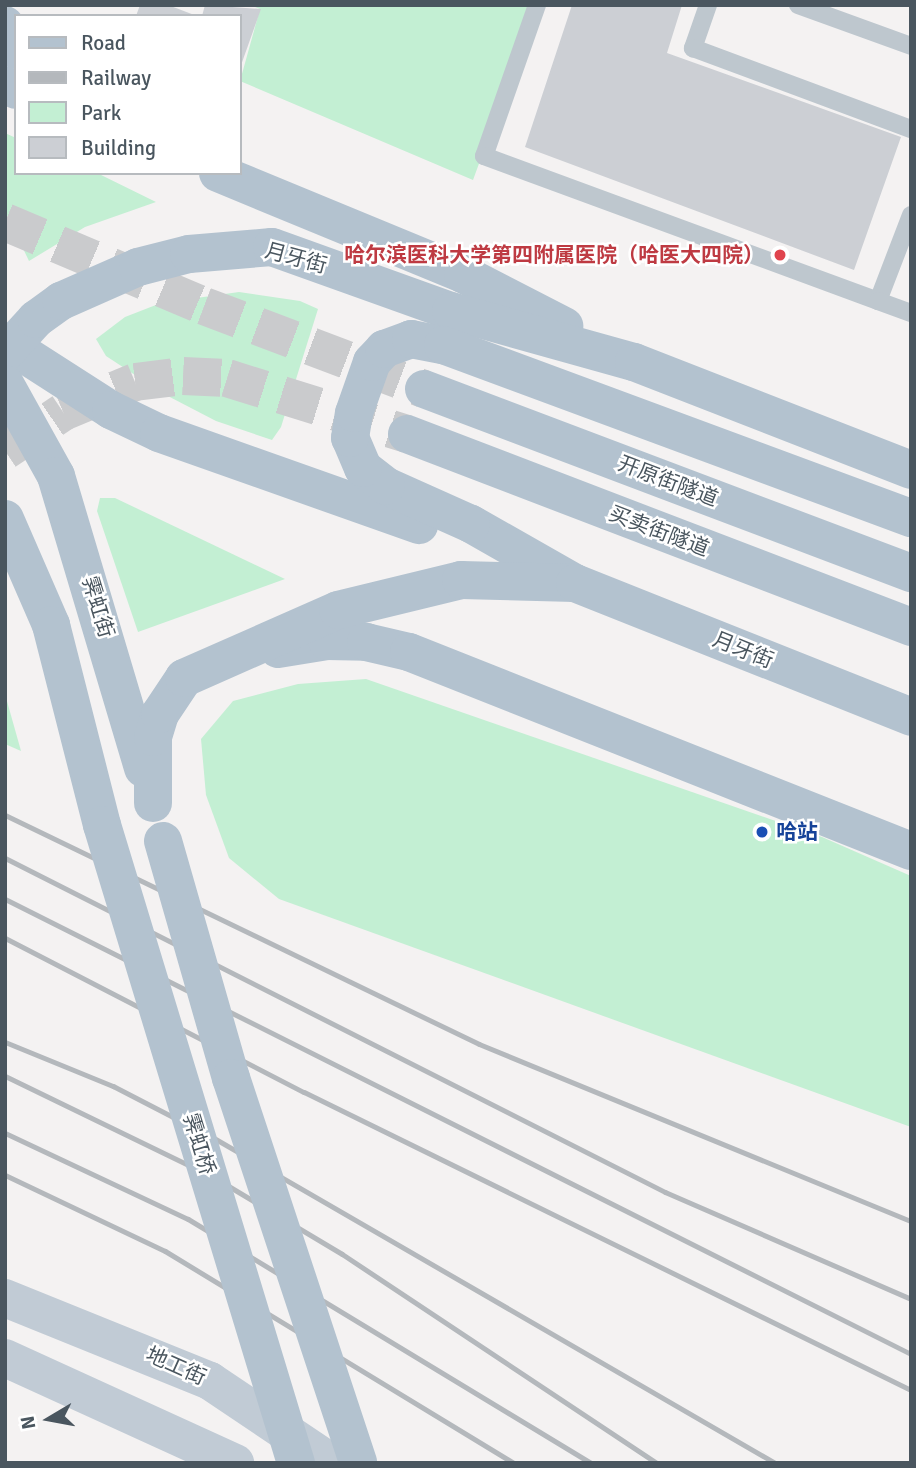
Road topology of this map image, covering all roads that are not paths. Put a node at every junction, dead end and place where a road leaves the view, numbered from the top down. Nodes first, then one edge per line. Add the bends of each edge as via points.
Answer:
1 (537, 5) edge
2 (708, 5) edge
3 (798, 5) edge
4 (5, 25) edge
5 (14, 45) edge
6 (911, 46) edge
7 (911, 129) edge
8 (223, 175) edge
9 (911, 215) edge
10 (878, 300) junction
11 (911, 313) edge
12 (7, 347) edge
13 (634, 362) junction
14 (5, 384) edge
15 (424, 388) tunnel mouth
16 (407, 434) tunnel mouth
17 (911, 470) edge
18 (911, 518) edge
19 (5, 519) edge
20 (911, 573) edge
21 (575, 583) junction
22 (911, 627) edge
23 (221, 662) junction
24 (911, 717) edge
25 (153, 803) junction
26 (911, 851) edge
27 (5, 1298) edge
28 (5, 1358) edge
29 (235, 1463) edge
30 (296, 1463) edge
31 (332, 1463) edge
32 (358, 1463) edge

1 - 10 lane via 484,156
2 - 7 lane via 693,48
3 - 6 lane
4 - 5 main road
8 - 13 main road, 月牙街 via 463,274
9 - 10 lane
10 - 11 lane
12 - 13 main road, 月牙街 via 61,300 138,267 249,246 288,251 451,311
12 - 21 main road, 月牙街 via 111,410 159,433
13 - 17 main road, 月牙街
14 - 25 main road, 霁虹街 via 56,476
15 - 20 main road, 开原街隧道
16 - 22 main road, 买卖街隧道
18 - 21 main road via 443,345 411,339 384,349 372,362 354,413 350,438 363,468 386,486 471,524
19 - 30 main road, 霁虹桥, bridge via 51,625 102,825
21 - 23 main road, 月牙街 via 461,580 405,591 292,627
21 - 24 main road, 月牙街
23 - 25 main road, 月牙街 via 184,678 160,714 153,737
23 - 26 main road via 327,642 366,642 409,652
25 - 32 main road, 霁虹街, bridge via 231,1078
27 - 31 main road, 地工街 via 210,1381
28 - 29 main road

